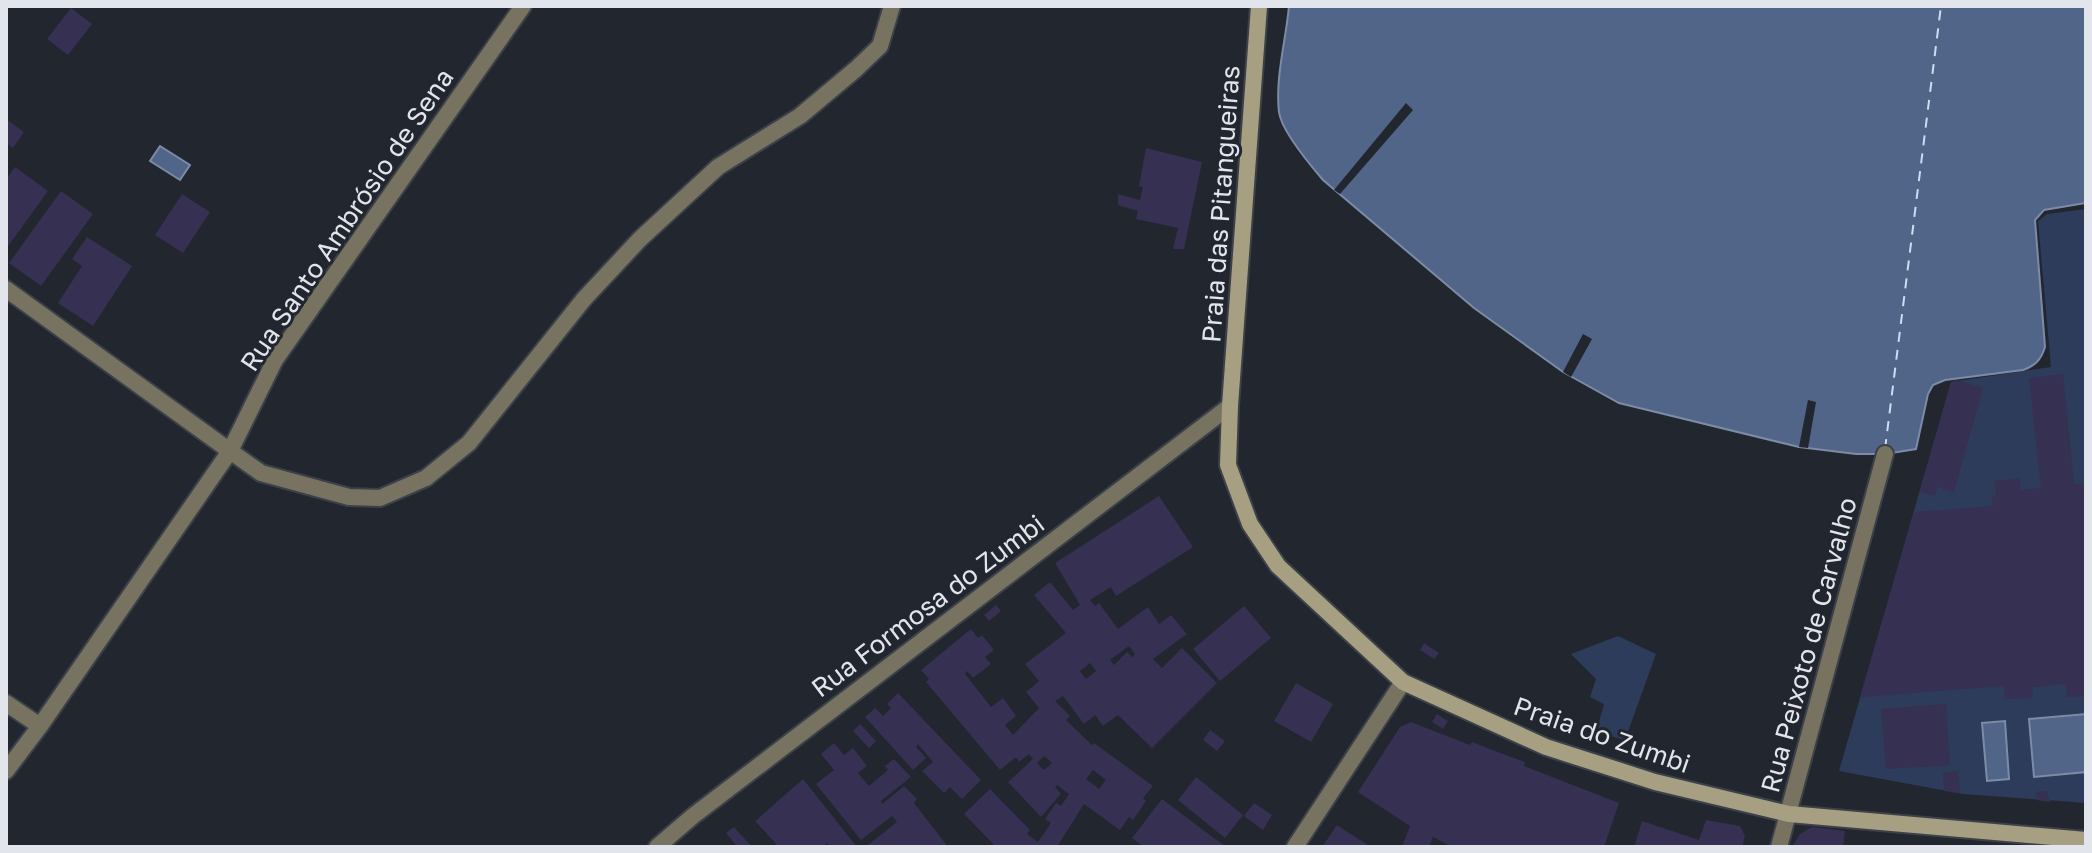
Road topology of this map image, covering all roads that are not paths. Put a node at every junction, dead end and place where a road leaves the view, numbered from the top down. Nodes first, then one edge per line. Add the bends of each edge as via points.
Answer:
1 (523, 6) edge
2 (892, 6) edge
3 (1259, 6) edge
4 (6, 289) edge
5 (1230, 406) junction
6 (230, 451) junction
7 (1885, 454) dead end
8 (1403, 682) junction
9 (6, 703) edge
10 (40, 726) junction
11 (6, 771) edge
12 (1789, 814) junction
13 (2086, 840) edge
14 (657, 847) edge
15 (1295, 847) edge
16 (1779, 847) edge

1 - 6 street, Rua Santo Ambrósio de Sena via 275,360
2 - 6 street via 880,46 800,116 718,167 640,239 584,299 469,443 426,478 380,498 349,497 261,473
3 - 5 main road, Praia das Pitangueiras
4 - 6 street
5 - 8 main road, Praia do Zumbi via 1228,465 1250,524 1278,566
5 - 14 street, Rua Formosa do Zumbi
6 - 10 street, Rua Santo Ambrósio de Sena
7 - 12 street, Rua Peixoto de Carvalho
8 - 12 main road, Praia do Zumbi via 1546,747 1655,782
8 - 15 street
9 - 10 street
10 - 11 street, Rua Santo Ambrósio de Sena
12 - 13 main road, Praia do Zumbi
12 - 16 street, Rua Peixoto de Carvalho

